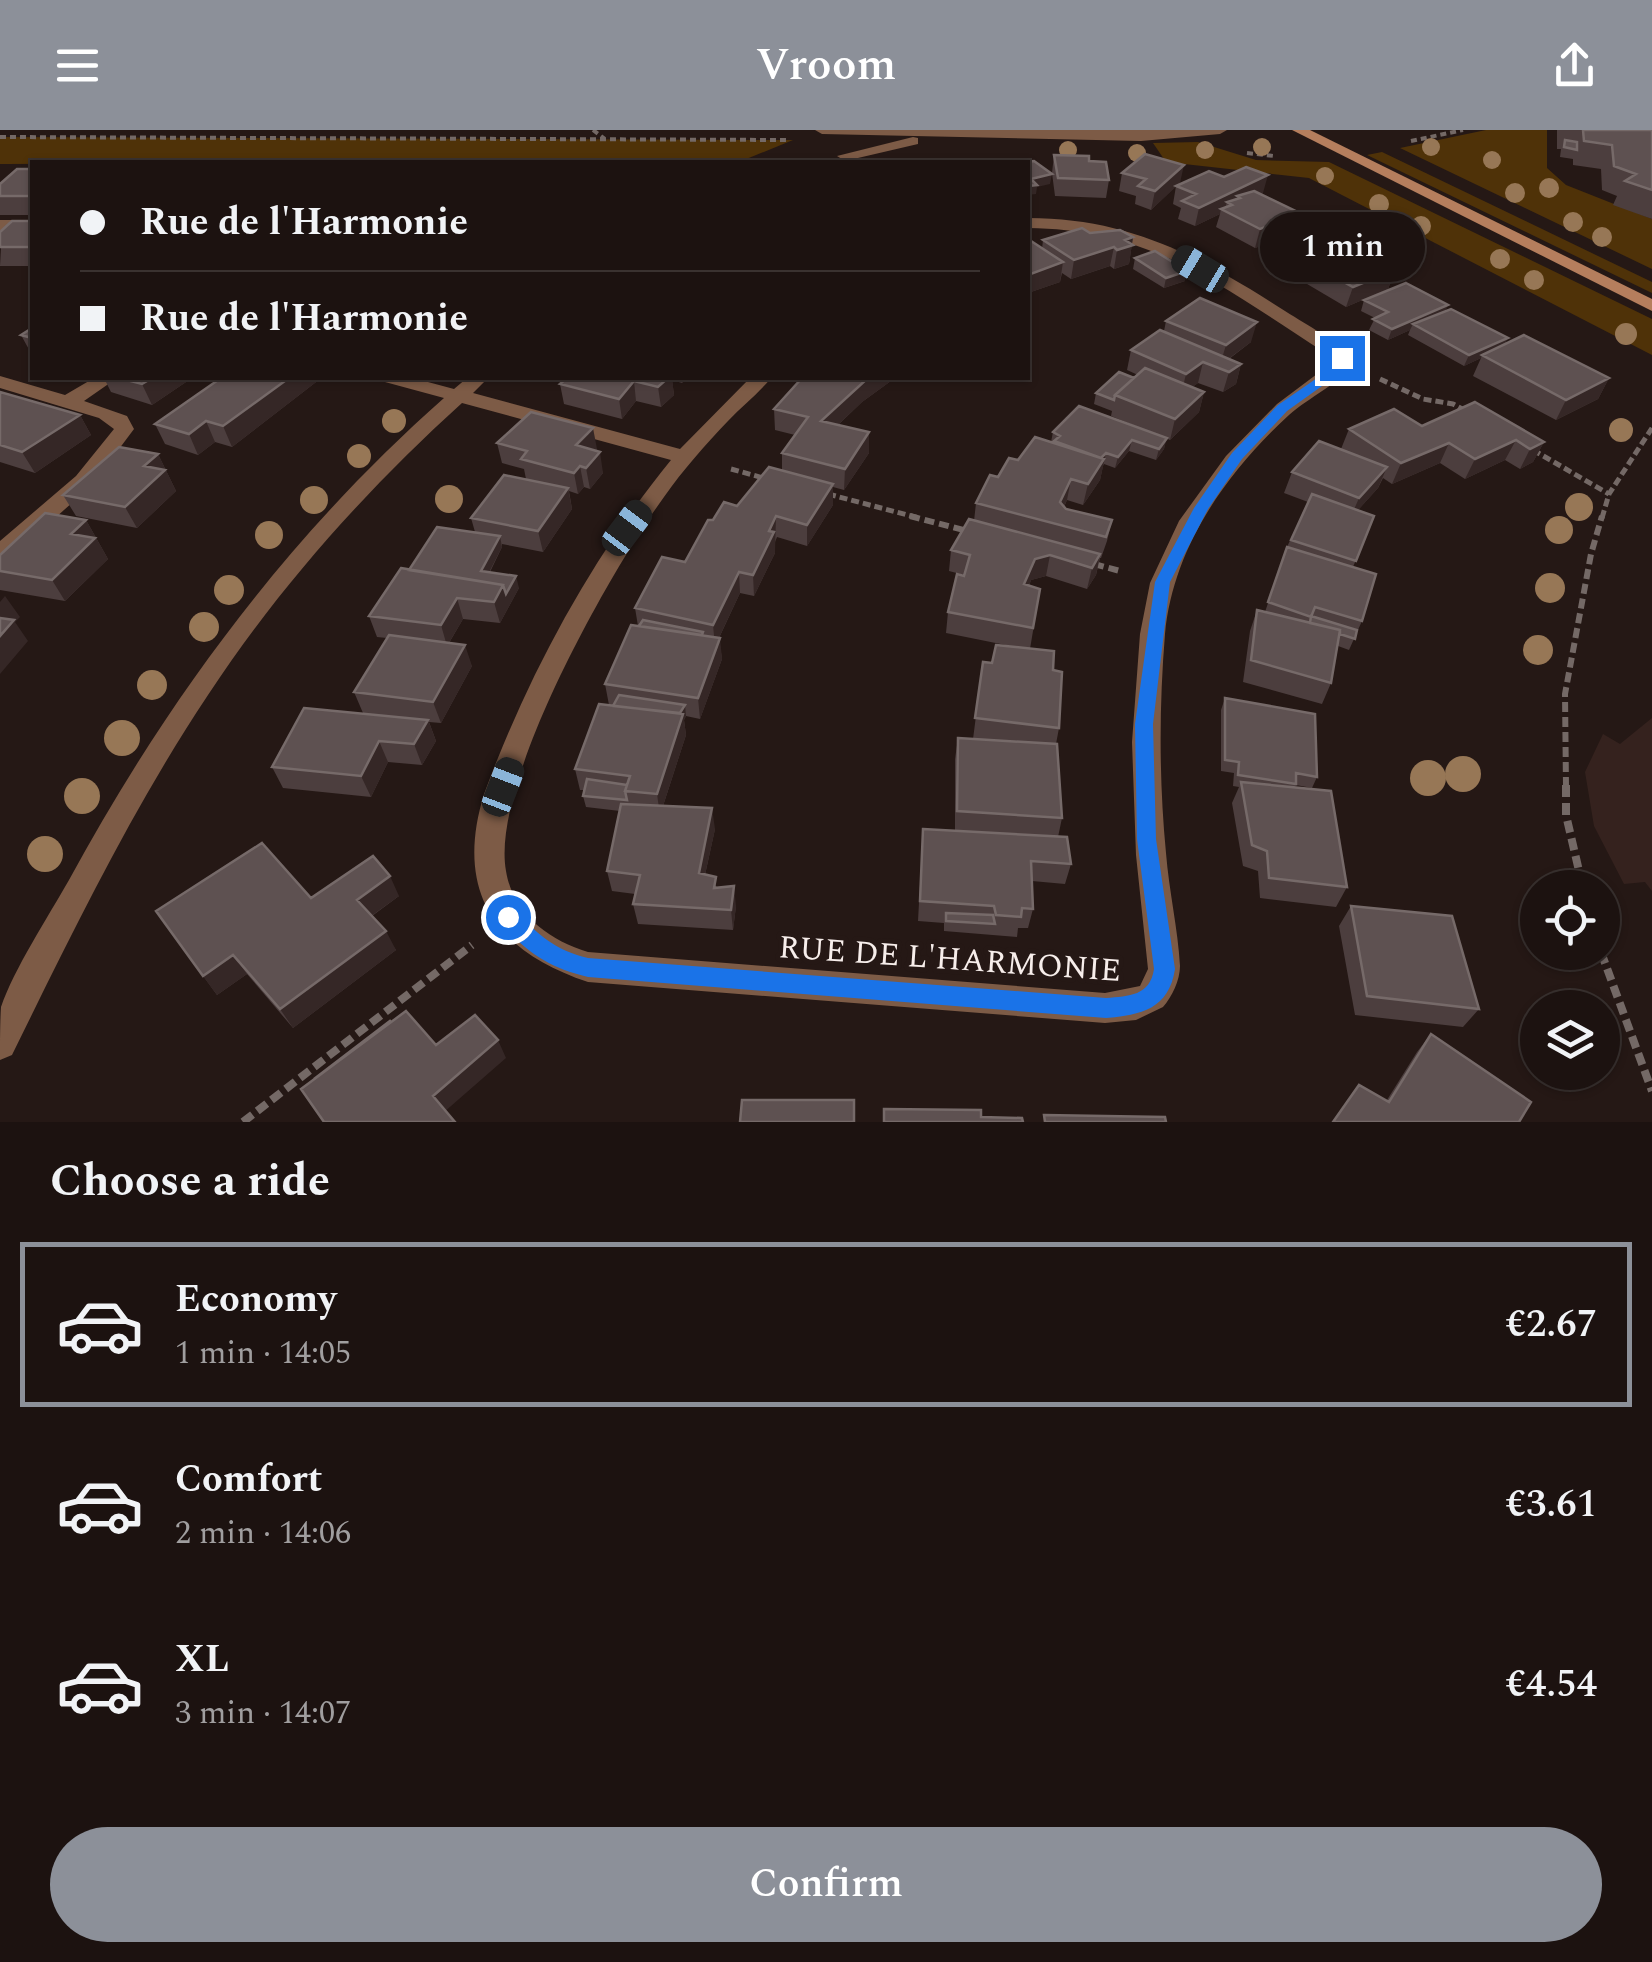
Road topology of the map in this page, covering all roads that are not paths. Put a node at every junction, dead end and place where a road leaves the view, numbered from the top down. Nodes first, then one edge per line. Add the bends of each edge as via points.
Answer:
1 (1220, 130) edge
2 (1299, 130) edge
3 (831, 131) edge
4 (864, 133) edge
5 (938, 134) junction
6 (834, 159) edge
7 (1030, 223) edge
8 (0, 225) edge
9 (30, 225) edge
10 (1652, 306) edge
11 (104, 380) edge
12 (400, 380) edge
13 (476, 380) edge
14 (759, 380) edge
15 (0, 382) edge
16 (458, 395) junction
17 (70, 402) junction
18 (682, 456) junction
19 (0, 554) edge
20 (0, 1044) edge

1 - 5 street via 1160,138
2 - 10 main road
3 - 4 street
3 - 6 street
4 - 5 street
4 - 6 street via 863,148
5 - 6 street
7 - 18 street, RUE DE L'HARMONIE via 1103,227 1148,240 1331,348 1342,362 1282,408 1237,456 1162,582 1144,724 1147,839 1164,969 1162,986 1136,1006 588,968 557,960 508,917 495,898 490,871 497,803 588,593
8 - 9 street
11 - 17 street
12 - 16 street
13 - 16 street
14 - 18 street, RUE DE L'HARMONIE
15 - 17 street
16 - 18 street
16 - 20 street via 318,537 200,687 71,904
17 - 19 street via 120,420 124,429 93,471

